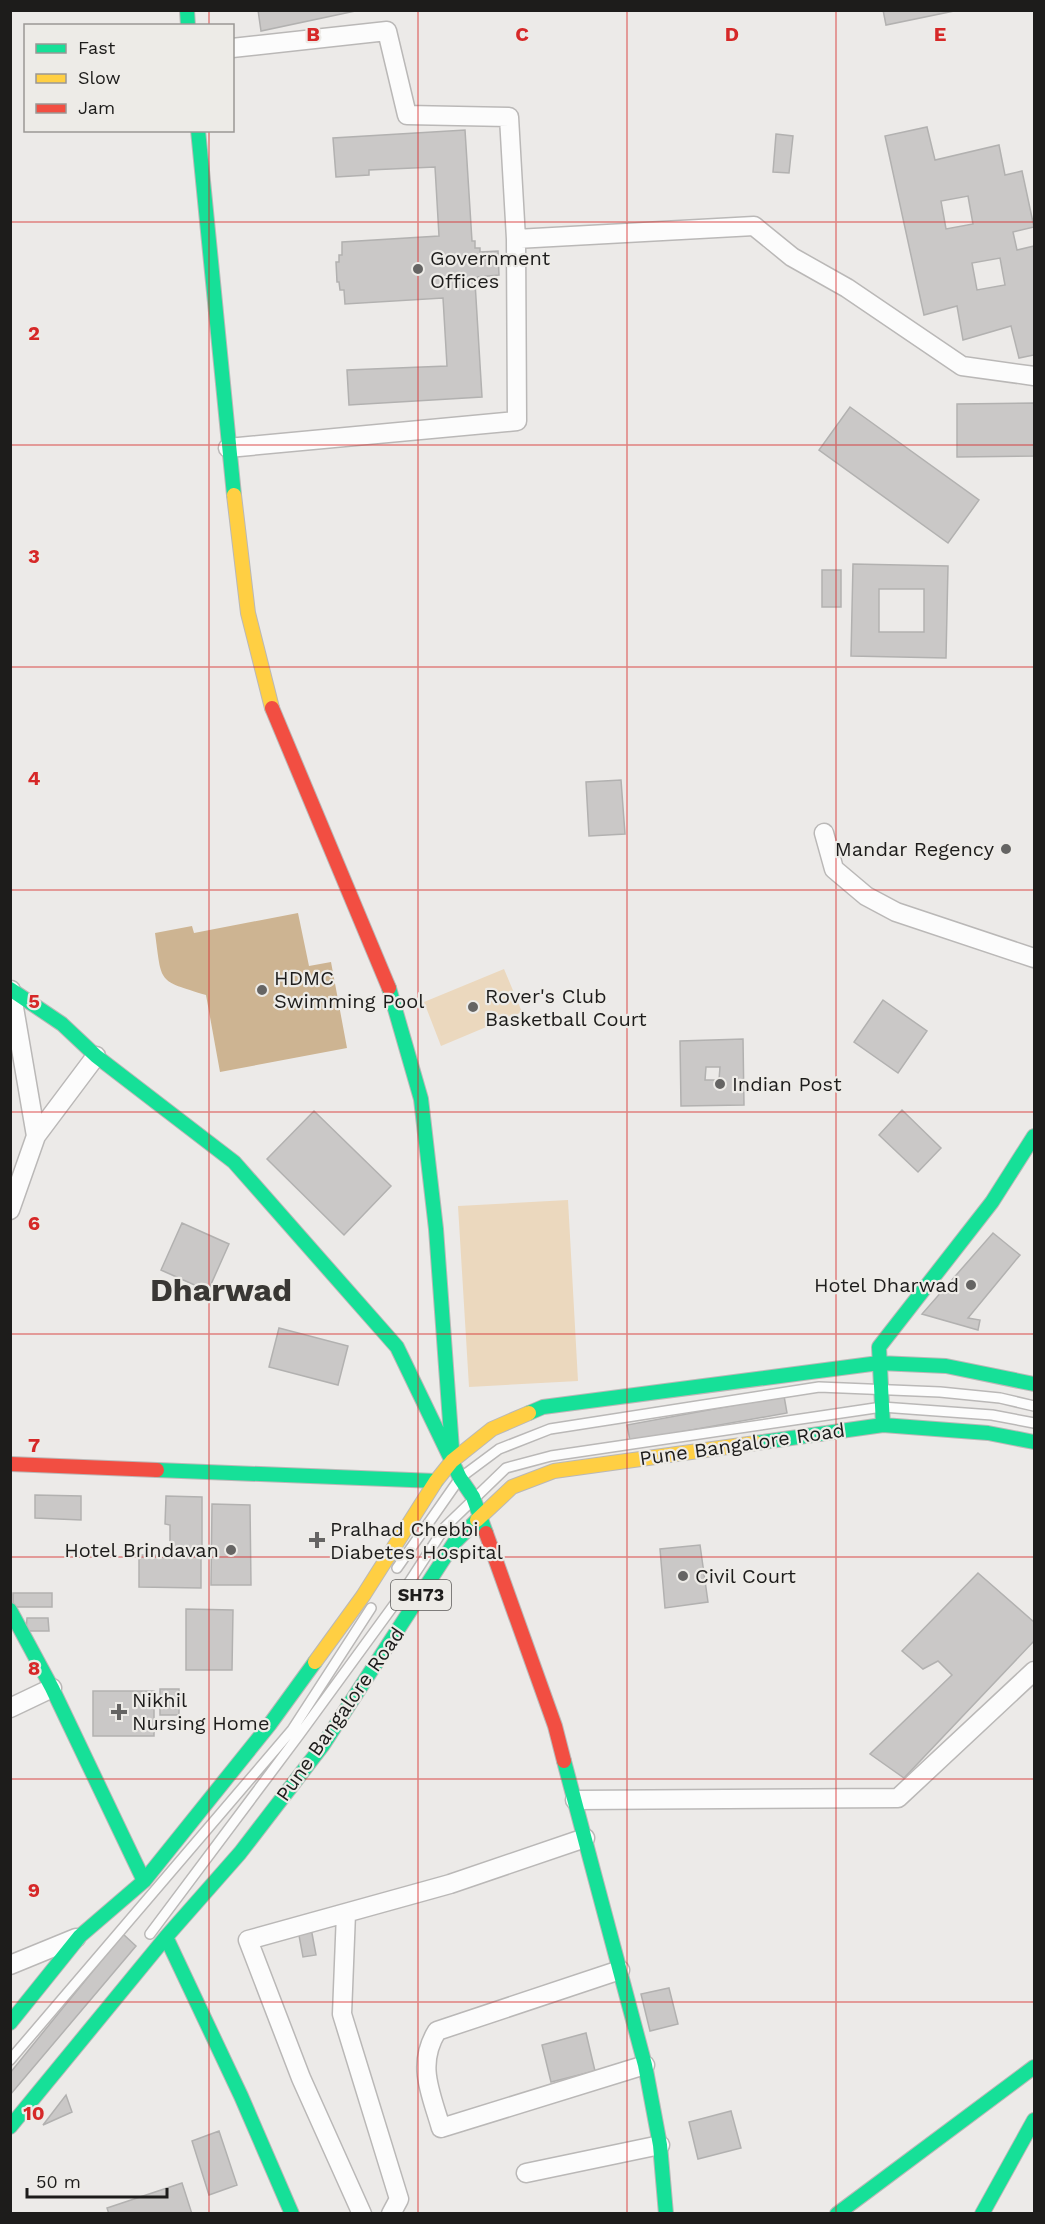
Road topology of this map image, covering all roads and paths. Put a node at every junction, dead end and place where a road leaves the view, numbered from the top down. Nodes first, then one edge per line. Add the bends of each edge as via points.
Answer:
1 (234, 48) edge
2 (198, 132) edge
3 (516, 239) junction
4 (1035, 376) edge
5 (228, 448) junction
6 (824, 833) dead end
7 (1035, 958) edge
8 (11, 989) edge
9 (96, 1056) junction
10 (36, 1136) junction
11 (1035, 1136) edge
12 (10, 1210) edge
13 (879, 1363) junction
14 (1035, 1384) edge
15 (881, 1389) junction
16 (1035, 1406) edge
17 (882, 1407) junction
18 (1035, 1424) edge
19 (883, 1425) junction
20 (1035, 1442) edge
21 (452, 1461) junction
22 (10, 1464) edge
23 (460, 1478) junction
24 (436, 1481) junction
25 (473, 1497) junction
26 (481, 1516) junction
27 (390, 1579) dead end
28 (378, 1598) dead end
29 (10, 1610) edge
30 (1035, 1671) edge
31 (52, 1688) junction
32 (10, 1708) edge
33 (575, 1800) junction
34 (585, 1838) junction
35 (144, 1881) junction
36 (346, 1913) junction
37 (80, 1936) junction
38 (166, 1937) junction
39 (144, 1942) dead end
40 (10, 1965) edge
41 (620, 1970) junction
42 (10, 2023) edge
43 (10, 2060) edge
44 (645, 2065) junction
45 (1035, 2067) edge
46 (1035, 2120) edge
47 (10, 2127) edge
48 (660, 2145) junction
49 (526, 2173) dead end
50 (292, 2214) edge
51 (362, 2214) edge
52 (391, 2214) edge
53 (666, 2214) edge
54 (837, 2214) edge
55 (982, 2214) edge

1 - 3 street via 387,31 407,115 509,117
2 - 5 street
3 - 4 street via 754,226 792,257 847,288 963,366
3 - 5 street via 517,421
5 - 21 street via 248,613 271,706 387,983 421,1099 436,1229
6 - 7 street via 834,869 866,896 896,912
8 - 9 street via 62,1024
8 - 10 street
9 - 10 street
9 - 21 street via 234,1162 397,1347
10 - 12 street
11 - 13 street via 992,1202 879,1347
13 - 14 street, SH73 via 946,1366
13 - 15 street
13 - 21 street, SH73 via 543,1407 492,1429
15 - 16 lane via 1000,1398
15 - 17 street
15 - 23 lane via 819,1387 550,1429 499,1449
17 - 18 lane via 992,1415
17 - 19 street
17 - 25 lane via 551,1456 506,1468
19 - 20 street, Pune Bangalore Road / SH73 via 988,1433
19 - 26 street, Pune Bangalore Road / SH73 via 554,1471 512,1486
21 - 23 street
21 - 24 street, SH73
22 - 24 street
23 - 25 street
23 - 27 lane
24 - 35 street, SH73 via 363,1596 270,1724
25 - 26 street
25 - 39 lane via 445,1527 299,1736
26 - 33 street via 555,1726
26 - 38 street, Pune Bangalore Road / SH73 via 453,1543 323,1745 240,1853
28 - 43 lane via 292,1730
29 - 31 street
30 - 33 street via 898,1798
31 - 32 street
31 - 35 street
33 - 34 street
34 - 36 street via 450,1884
34 - 41 street
35 - 37 street, SH73
36 - 51 street via 248,1940 301,2078
36 - 52 street via 342,2014 399,2199
37 - 40 street
37 - 42 street, SH73
38 - 47 street, Pune Bangalore Road / SH73
38 - 50 street
41 - 44 street
41 - 44 street via 437,2031 428,2046 425,2074 441,2128
44 - 48 street
45 - 54 street
46 - 55 street
48 - 49 street
48 - 53 street

